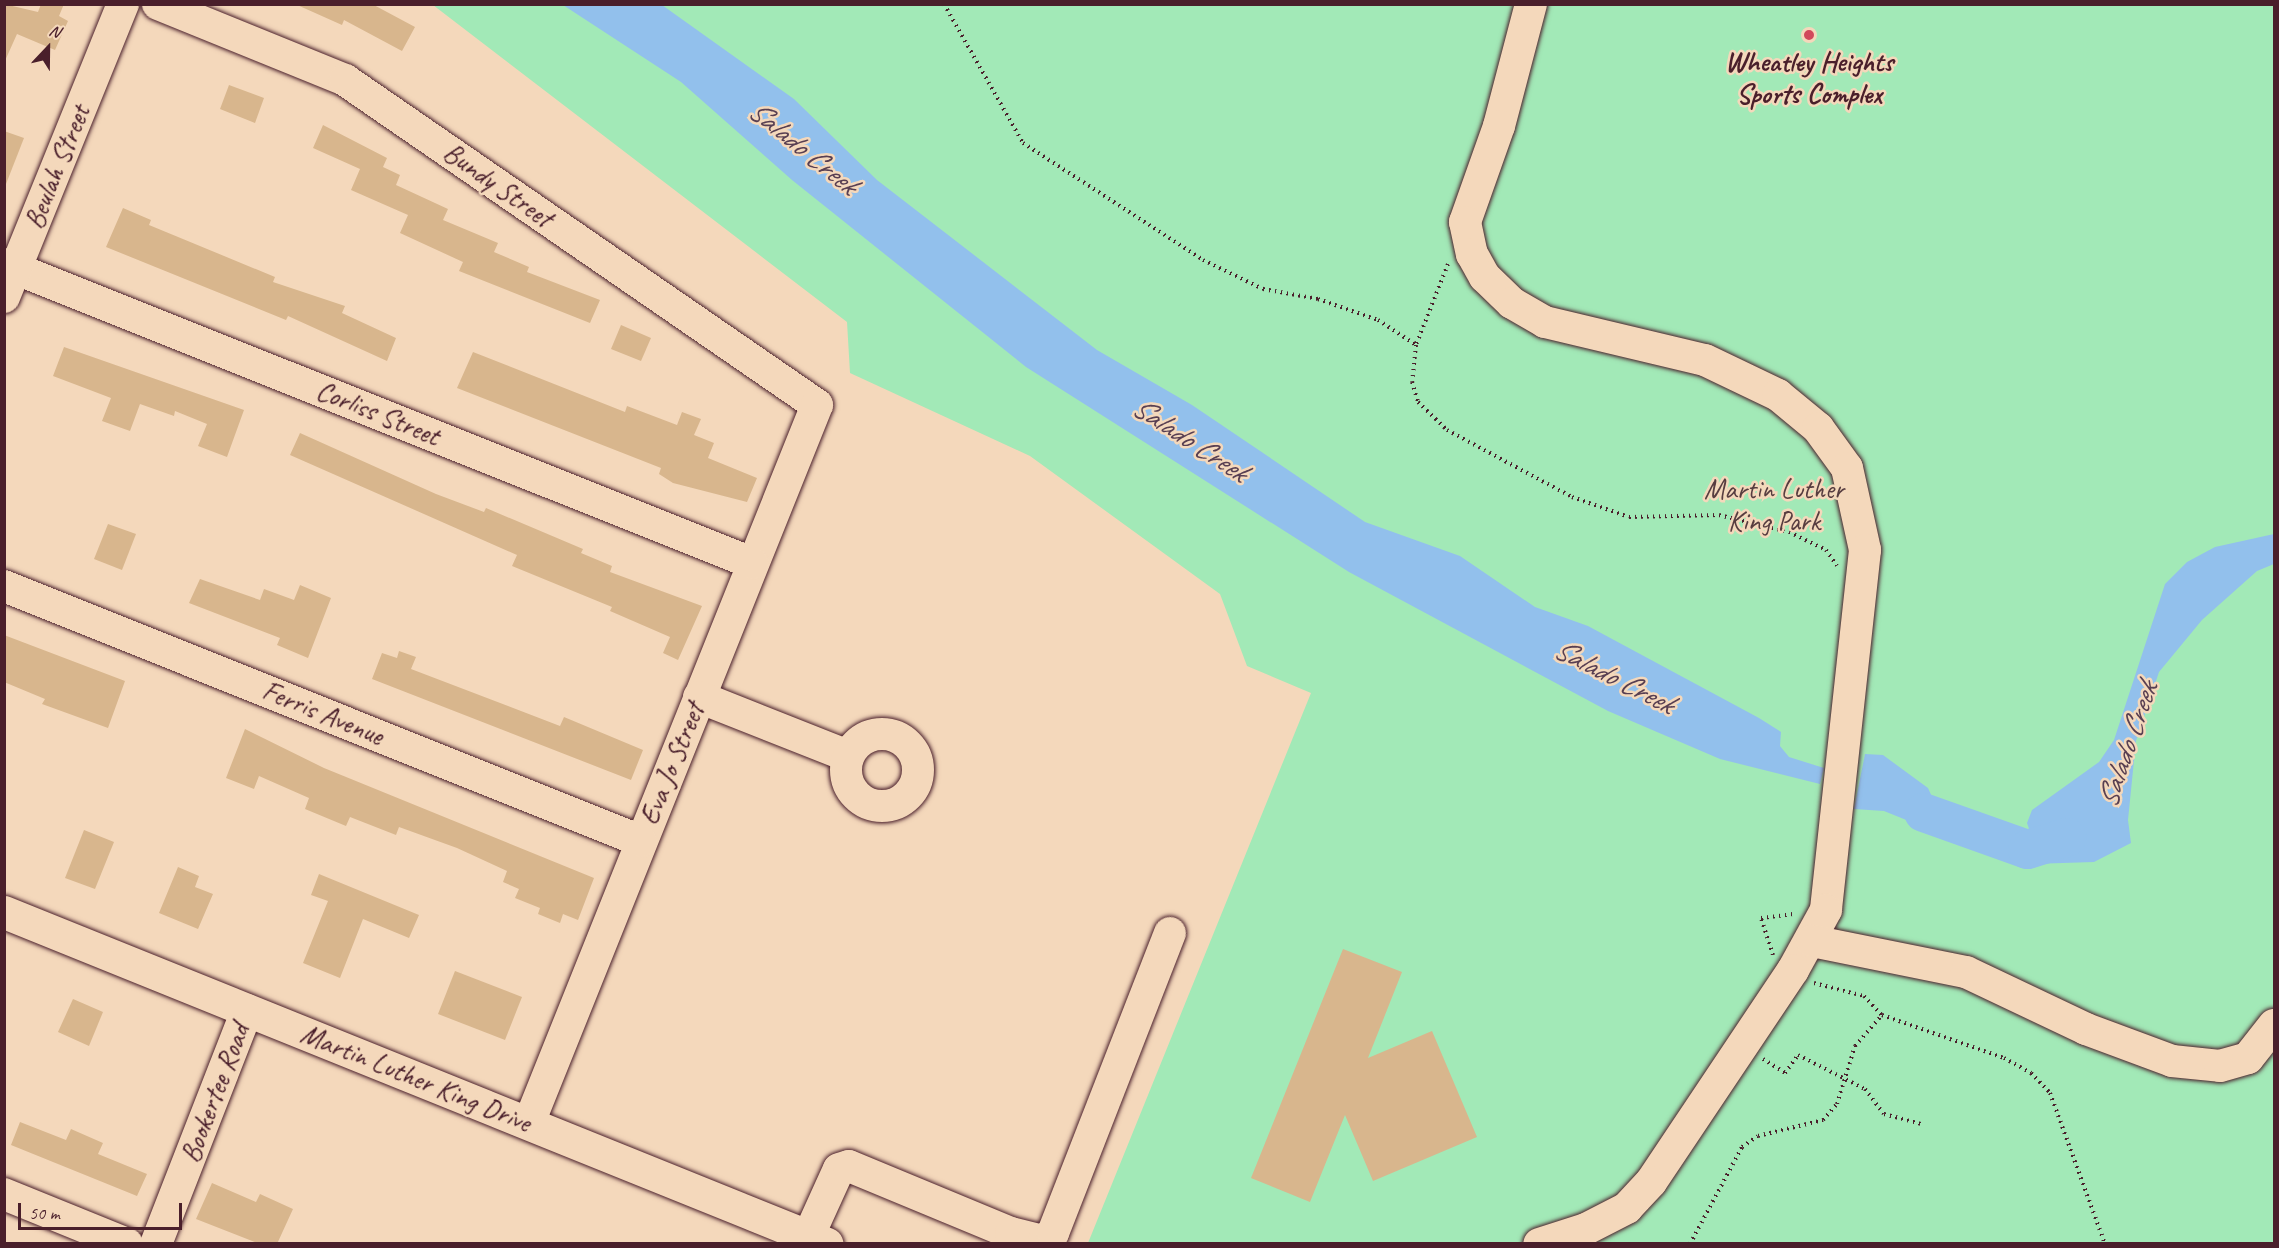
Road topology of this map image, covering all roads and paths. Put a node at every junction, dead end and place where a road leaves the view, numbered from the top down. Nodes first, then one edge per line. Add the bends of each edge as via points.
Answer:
1 (123, 4) edge
2 (158, 4) edge
3 (944, 4) edge
4 (1531, 4) edge
5 (1465, 222) junction
6 (10, 266) edge
7 (4, 297) edge
8 (1416, 345) junction
9 (817, 405) joint
10 (752, 563) junction
11 (1838, 573) dead end
12 (4, 586) edge
13 (699, 697) junction
14 (848, 756) dead end
15 (641, 841) junction
16 (1801, 909) dead end
17 (4, 912) edge
18 (1170, 933) dead end
19 (1812, 941) junction
20 (1770, 953) dead end
21 (1805, 978) dead end
22 (247, 1010) junction
23 (1882, 1015) junction
24 (2274, 1025) edge
25 (1743, 1046) junction
26 (1844, 1082) junction
27 (529, 1123) junction
28 (1922, 1124) dead end
29 (4, 1194) edge
30 (1010, 1238) edge
31 (818, 1239) edge
32 (127, 1244) edge
33 (156, 1244) edge
34 (1539, 1244) edge
35 (1689, 1244) edge
36 (2105, 1244) edge

1 - 6 street, Beulah Street
2 - 9 street, Bundy Street via 345,80
3 - 8 path via 1023,143 1203,260 1263,289 1318,299 1378,320
4 - 5 street via 1499,126
5 - 8 path
5 - 19 street via 1472,254 1485,277 1512,303 1545,321 1705,360 1740,374 1778,394 1818,428 1847,468 1865,550 1826,910
6 - 7 street, Beulah Street
6 - 10 street, Corliss Street
8 - 11 path via 1412,382 1418,402 1447,430 1572,497 1629,517 1719,515 1809,539 1826,550
9 - 10 street, Eva Jo Street
10 - 13 street, Eva Jo Street
12 - 15 street, Ferris Avenue
13 - 14 street
13 - 15 street, Eva Jo Street
15 - 27 street, Eva Jo Street
16 - 20 path via 1792,915 1761,918
17 - 22 main road, Martin Luther King Drive
18 - 30 street via 1053,1233 1044,1241
19 - 24 street via 1966,972 2086,1029 2172,1060 2220,1066 2248,1058
19 - 25 street
21 - 23 path via 1830,990 1864,996
22 - 27 main road, Martin Luther King Drive
22 - 33 street, Bookertee Road
23 - 26 path via 1855,1046
23 - 36 path via 2004,1058 2031,1073 2050,1093
25 - 26 path via 1785,1073 1798,1055
25 - 34 street via 1651,1182 1627,1208 1586,1229
26 - 28 path via 1865,1089 1884,1114
26 - 35 path via 1837,1104 1822,1120 1758,1136 1743,1147
27 - 31 main road, Martin Luther King Drive
29 - 32 street
30 - 31 street via 849,1167 839,1169

